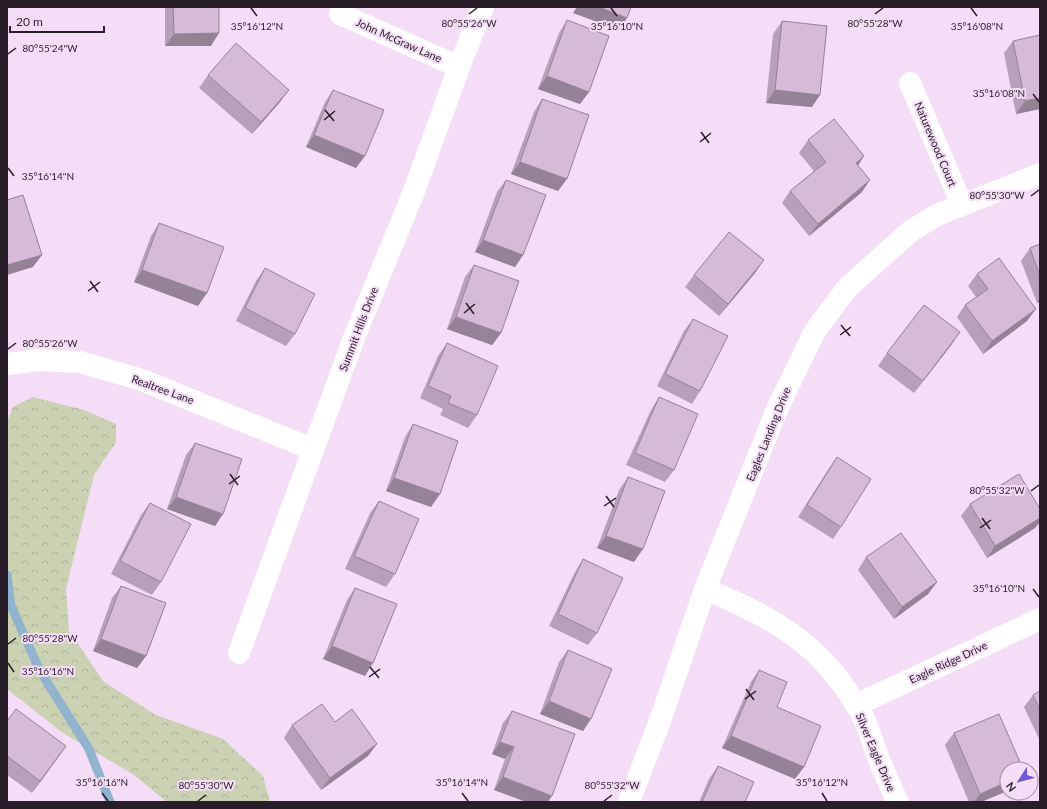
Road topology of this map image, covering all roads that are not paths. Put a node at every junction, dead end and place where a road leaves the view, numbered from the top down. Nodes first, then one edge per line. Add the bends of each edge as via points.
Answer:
1 (483, 7) edge
2 (340, 14) dead end
3 (459, 67) junction
4 (910, 83) dead end
5 (1040, 174) edge
6 (962, 205) junction
7 (7, 364) edge
8 (312, 449) junction
9 (706, 588) junction
10 (1040, 619) edge
11 (238, 653) dead end
12 (856, 706) junction
13 (629, 802) edge
14 (898, 802) edge

1 - 3 street, Summit Hills Drive
2 - 3 street, John McGraw Lane
3 - 8 street, Summit Hills Drive via 413,194 355,335
4 - 6 street, Naturewood Court
5 - 6 street, Eagles Landing Drive
6 - 9 street, Eagles Landing Drive via 937,215 912,230 886,252 848,287 815,331 778,407
7 - 8 street, Realtree Lane via 38,360 80,362 142,380
8 - 11 street, Summit Hills Drive
9 - 12 street, Silver Eagle Drive via 776,623 805,642 826,663
9 - 13 street, Eagles Landing Drive
10 - 12 street, Eagle Ridge Drive
12 - 14 street, Silver Eagle Drive via 863,716 885,776

